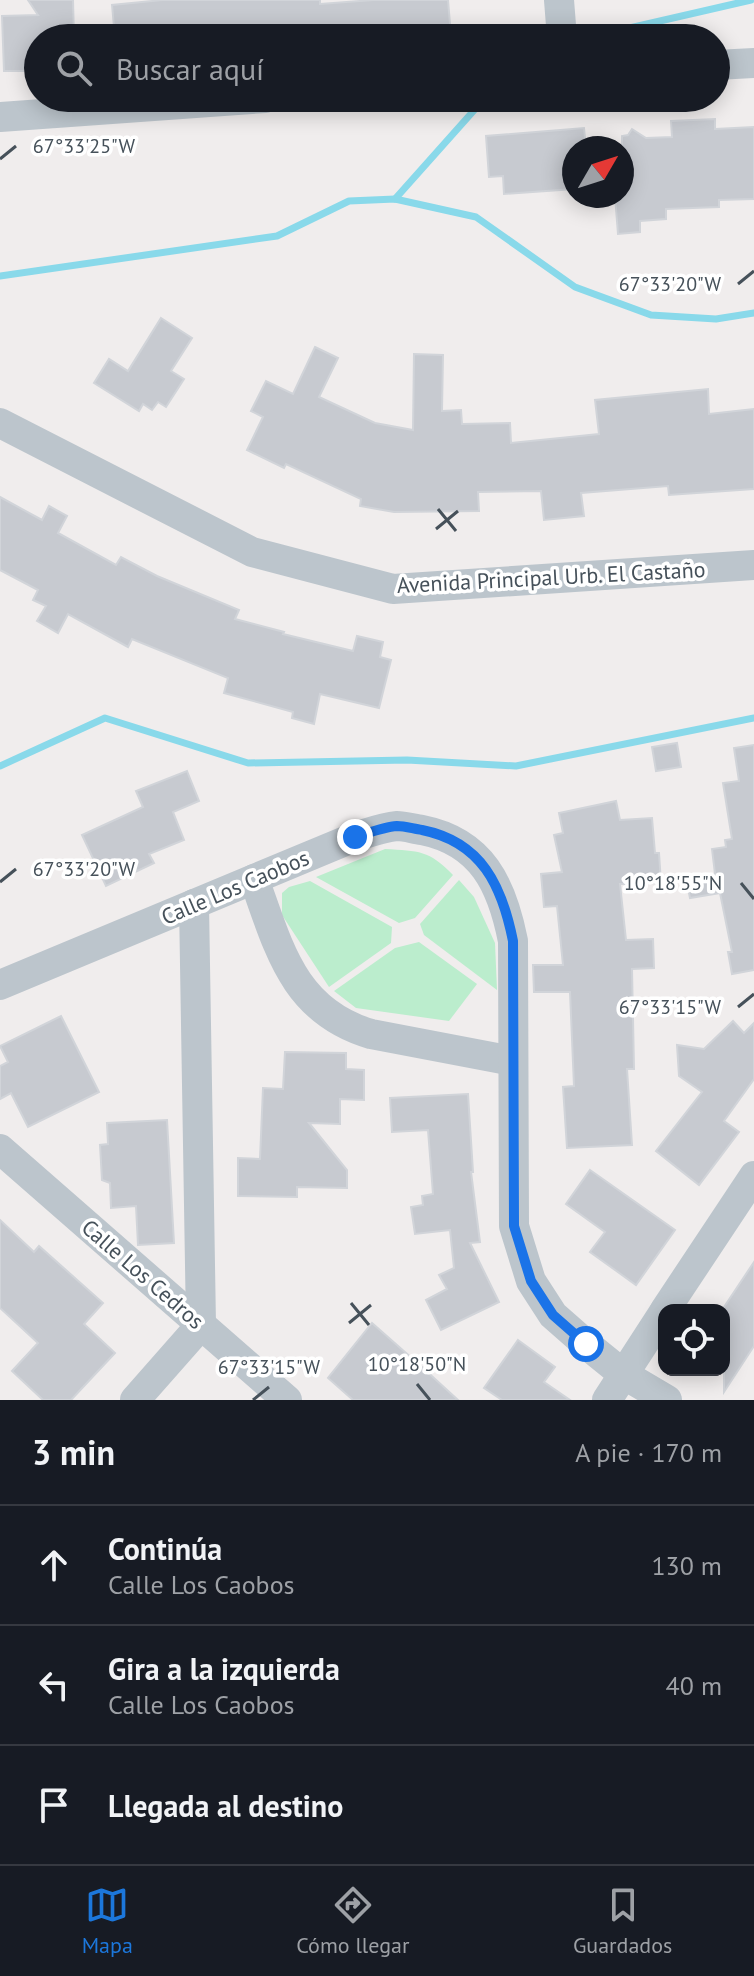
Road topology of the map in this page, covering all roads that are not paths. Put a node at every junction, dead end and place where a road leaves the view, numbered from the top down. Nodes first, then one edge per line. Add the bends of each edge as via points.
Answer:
1 (754, 63) edge
2 (730, 64) edge
3 (70, 112) edge
4 (0, 117) edge
5 (0, 423) edge
6 (754, 565) edge
7 (254, 879) junction
8 (194, 904) junction
9 (0, 985) edge
10 (513, 1061) junction
11 (0, 1149) edge
12 (754, 1176) edge
13 (670, 1304) edge
14 (658, 1322) edge
15 (201, 1325) junction
16 (623, 1374) junction
17 (135, 1400) edge
18 (287, 1400) edge
19 (607, 1400) edge
20 (667, 1400) edge

1 - 2 street
3 - 4 street
5 - 6 street, Avenida Principal Urb. El Castaño via 252,552 393,589
7 - 8 street, Calle Los Caobos
7 - 10 street via 280,949 299,985 322,1012 371,1034
7 - 10 street, Calle Los Caobos via 355,837 398,826 441,834 471,851 495,880 507,911 513,941
8 - 9 street, Calle Los Caobos
8 - 15 street
10 - 16 street, Calle Los Caobos via 514,1226 531,1281 553,1315
11 - 15 street, Calle Los Cedros
12 - 13 street
14 - 16 street
15 - 17 street
15 - 18 street, Calle Los Cedros
16 - 19 street
16 - 20 street, Calle Los Caobos

